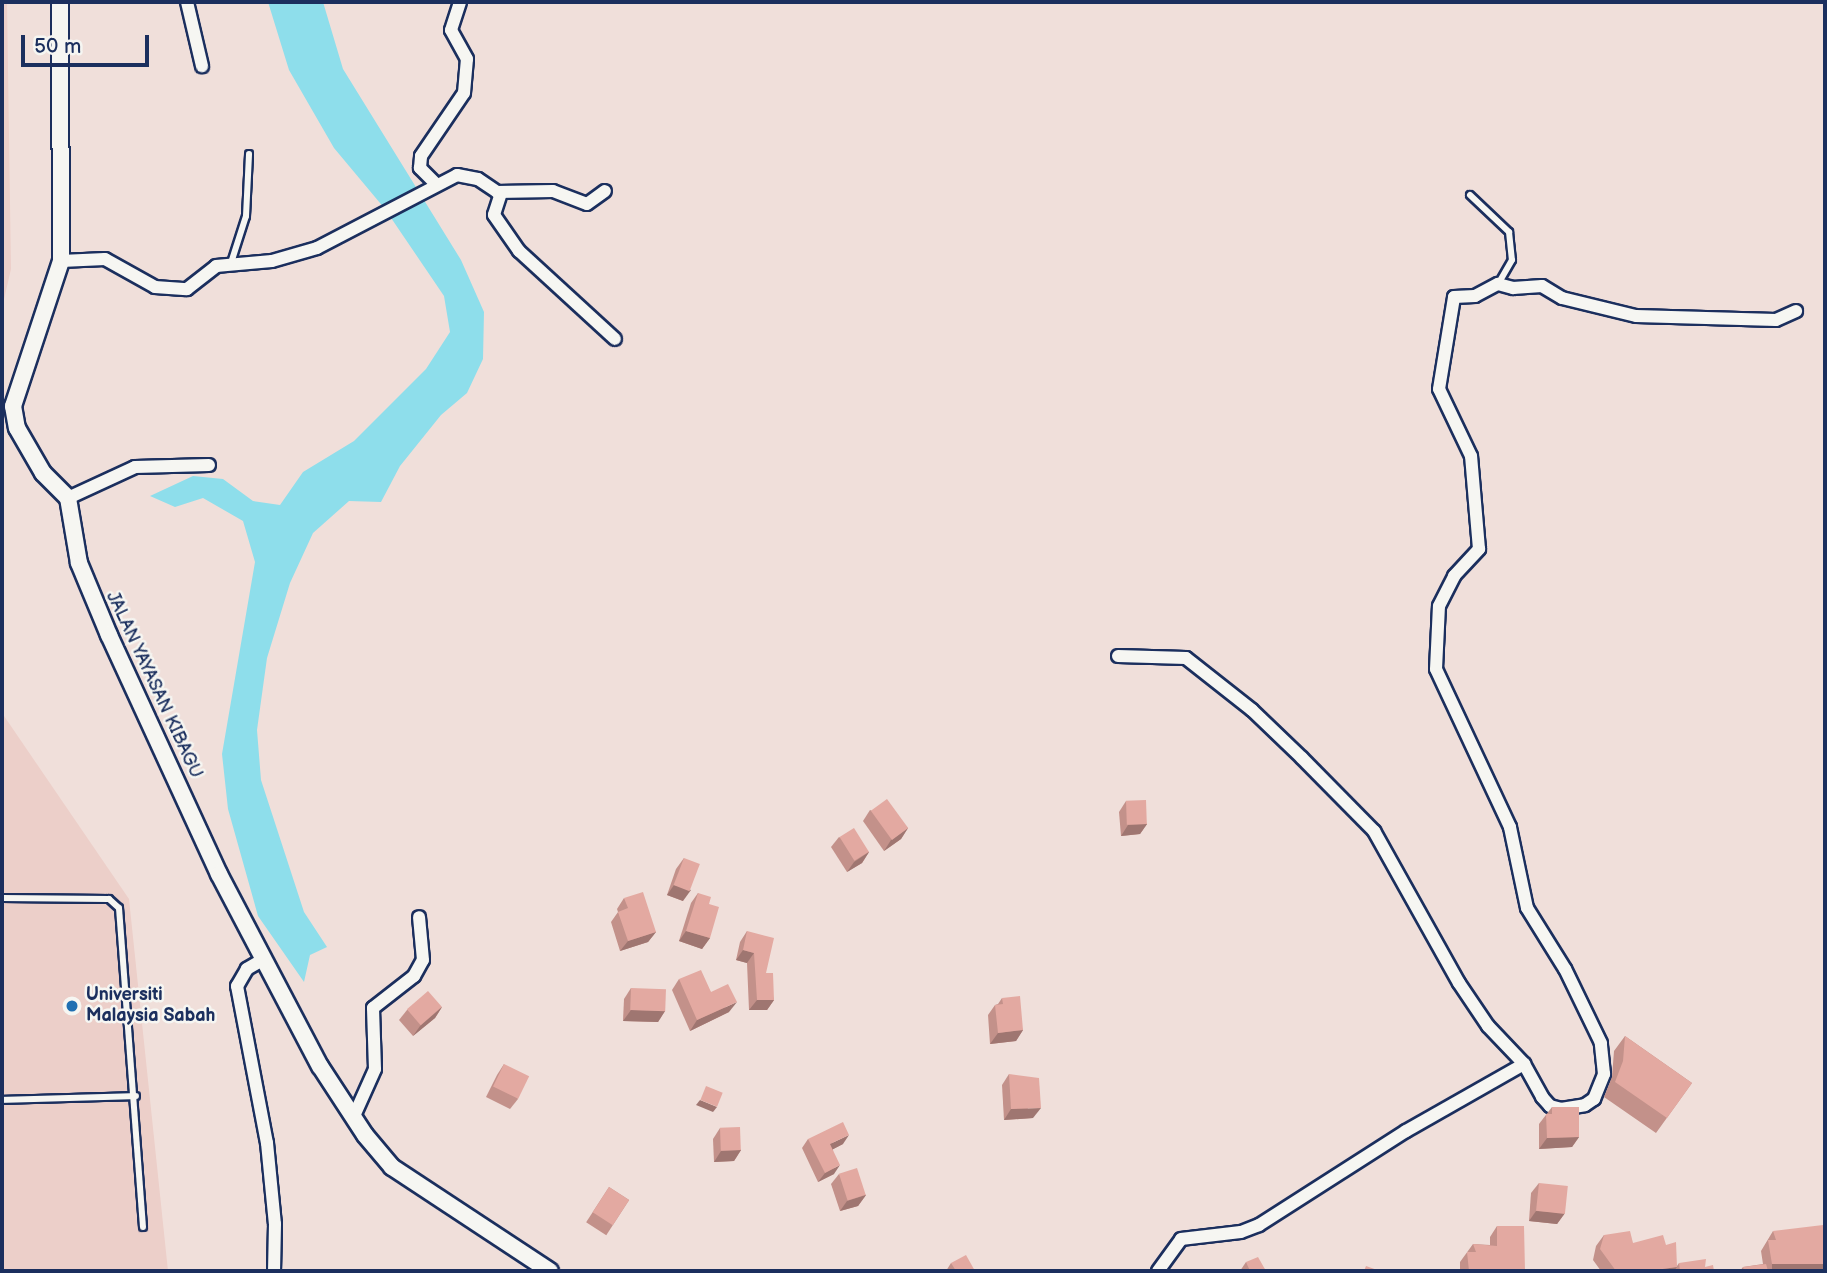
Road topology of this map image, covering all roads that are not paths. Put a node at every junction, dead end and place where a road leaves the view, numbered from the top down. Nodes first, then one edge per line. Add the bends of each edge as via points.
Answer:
1 (60, 2) edge
2 (187, 2) edge
3 (460, 2) edge
4 (202, 66) dead end
5 (249, 154) dead end
6 (436, 184) junction
7 (605, 191) dead end
8 (501, 193) junction
9 (1470, 195) dead end
10 (61, 261) junction
11 (231, 262) junction
12 (1498, 284) junction
13 (1796, 311) dead end
14 (615, 339) dead end
15 (7, 408) edge
16 (209, 465) dead end
17 (68, 498) junction
18 (1118, 656) dead end
19 (2, 898) edge
20 (419, 917) dead end
21 (264, 959) junction
22 (1524, 1064) junction
23 (136, 1096) junction
24 (2, 1100) edge
25 (354, 1116) junction
26 (143, 1227) dead end
27 (274, 1271) edge
28 (550, 1271) edge
29 (1157, 1271) edge

1 - 10 street, JALAN YAYASAN KIBAGU
2 - 4 street
3 - 6 street via 451,30 467,59 464,93 421,156 420,168
5 - 11 lane via 246,216
6 - 8 street via 466,175
6 - 11 street via 383,217 294,256
7 - 8 street via 587,204 553,191
8 - 14 street via 494,215 519,251
9 - 12 lane via 1509,232 1512,260
10 - 11 street via 105,259 155,287 178,290 194,286 216,266
10 - 15 street, JALAN YAYASAN KIBAGU
12 - 13 street via 1542,286 1562,298 1636,316 1776,320
12 - 22 street via 1475,296 1454,297 1446,333 1439,389 1471,456 1479,549 1454,576 1439,606 1436,669 1510,827 1527,908 1565,970 1601,1043 1604,1074 1594,1099 1561,1109 1550,1106
15 - 17 street, JALAN YAYASAN KIBAGU via 26,449
16 - 17 street via 135,467
17 - 21 street, JALAN YAYASAN KIBAGU via 85,582 219,874
18 - 22 street via 1186,658 1252,710 1350,805 1374,831 1406,881 1459,983 1488,1026
19 - 23 lane via 109,899 117,904
20 - 25 street via 423,960 414,976 373,1008 375,1069
21 - 25 street, JALAN YAYASAN KIBAGU via 298,1029
21 - 27 street via 247,970 237,986 267,1143 275,1224
22 - 29 street via 1414,1126 1259,1225 1181,1239
23 - 24 lane
23 - 26 lane
25 - 28 street, JALAN YAYASAN KIBAGU via 405,1178

